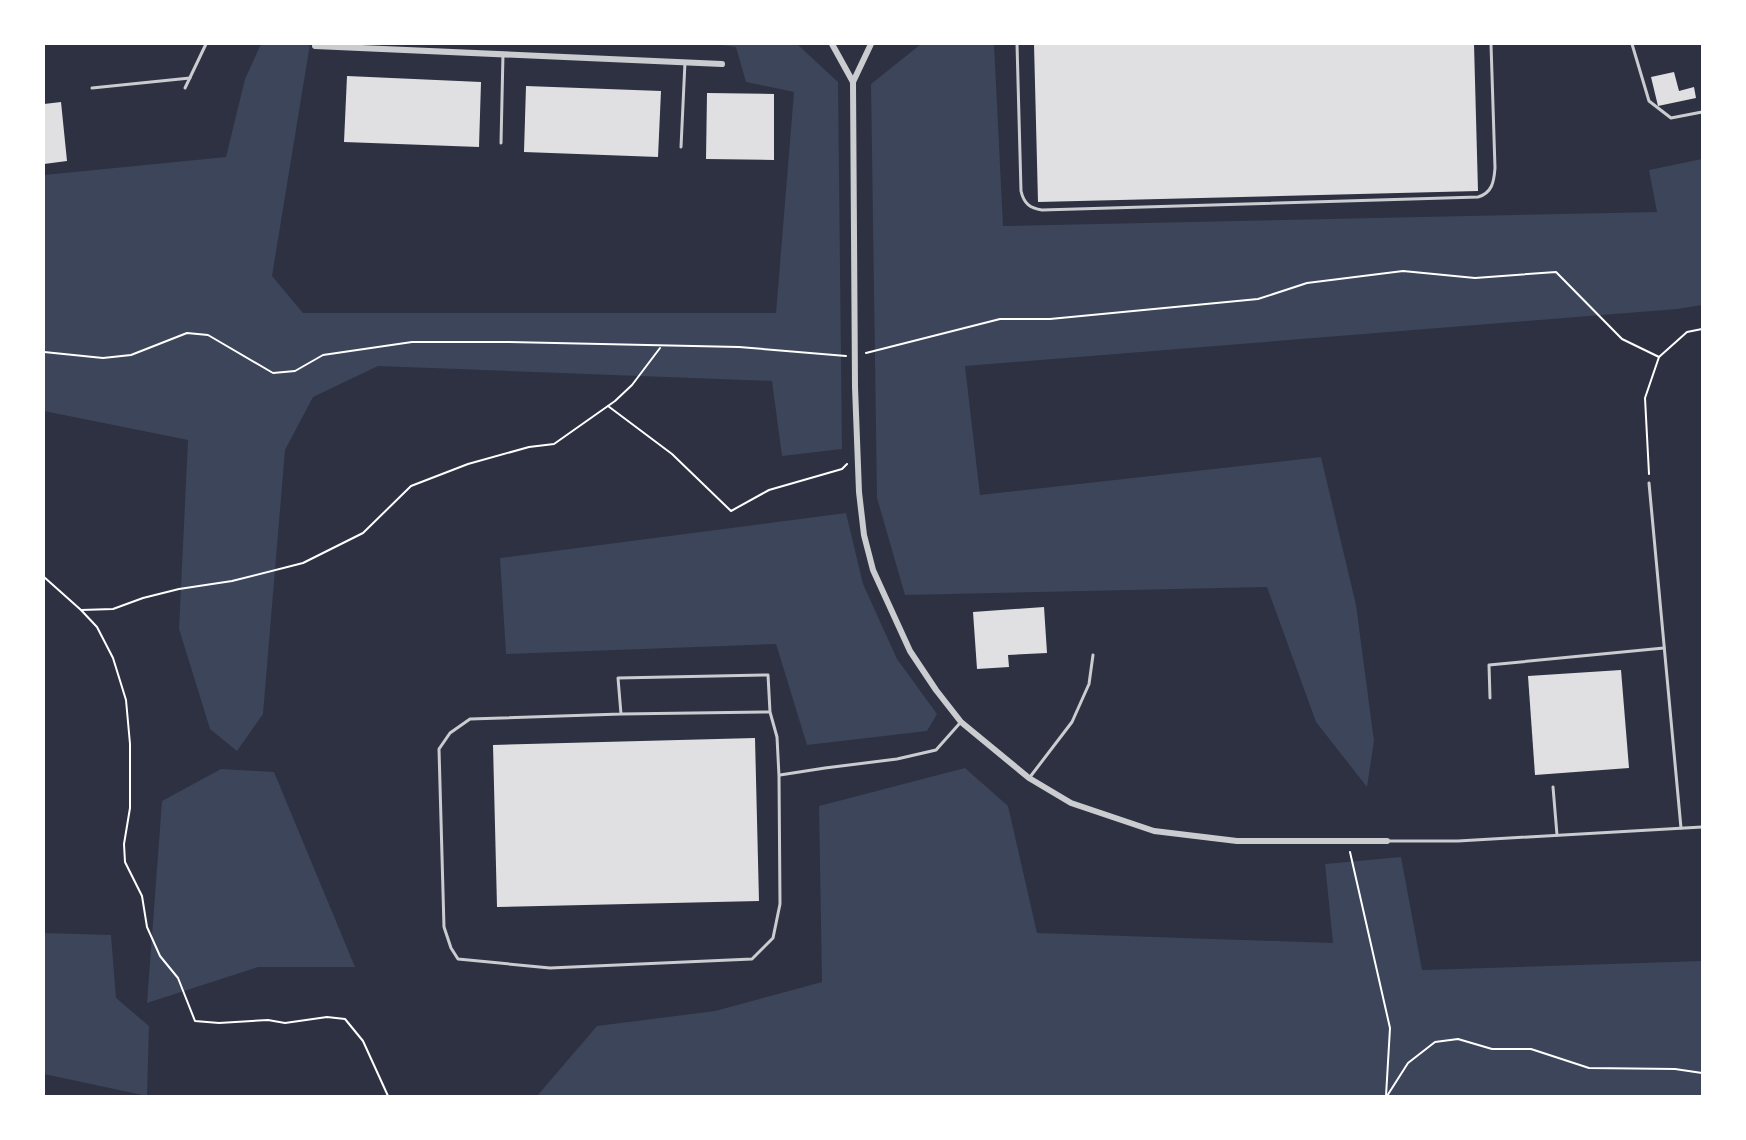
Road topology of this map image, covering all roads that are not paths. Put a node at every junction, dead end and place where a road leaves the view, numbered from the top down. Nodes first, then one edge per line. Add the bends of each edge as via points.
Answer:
1 (206, 44) edge
2 (832, 44) edge
3 (871, 44) edge
4 (1017, 44) edge
5 (1491, 44) edge
6 (1632, 44) edge
7 (315, 46) dead end
8 (401, 47) edge
9 (503, 54) junction
10 (685, 62) junction
11 (722, 64) dead end
12 (190, 78) junction
13 (853, 82) junction
14 (92, 88) dead end
15 (185, 88) dead end
16 (1702, 112) edge
17 (501, 143) dead end
18 (681, 147) dead end
19 (1649, 483) road end
20 (1664, 648) junction
21 (1094, 655) dead end
22 (1490, 698) dead end
23 (770, 712) junction
24 (621, 714) junction
25 (961, 722) junction
26 (779, 776) junction
27 (1029, 778) junction
28 (1553, 788) dead end
29 (1702, 827) edge
30 (1681, 828) junction
31 (1557, 835) junction
32 (1387, 841) joint

1 - 12 lane
2 - 13 street
3 - 13 street
4 - 5 lane via 1021,191 1027,205 1042,210 1484,195 1490,191 1495,168
6 - 16 lane via 1649,101 1671,118
7 - 8 street
8 - 9 street
9 - 10 street
9 - 17 lane
10 - 11 street
10 - 18 lane
12 - 14 lane
12 - 15 lane
13 - 25 street via 855,356 864,535 873,570 910,651
19 - 20 lane
20 - 22 lane via 1489,665
20 - 30 lane
21 - 27 lane via 1089,684 1072,722
23 - 24 lane
23 - 24 lane via 768,675 618,678
23 - 26 lane via 777,737
24 - 26 lane via 470,719 450,733 439,749 444,927 458,959 550,968 752,959 772,938 780,904
25 - 26 lane via 936,750
25 - 27 street
27 - 32 street via 1071,803 1154,831 1237,841
28 - 31 lane
29 - 30 lane
30 - 31 lane
31 - 32 lane

